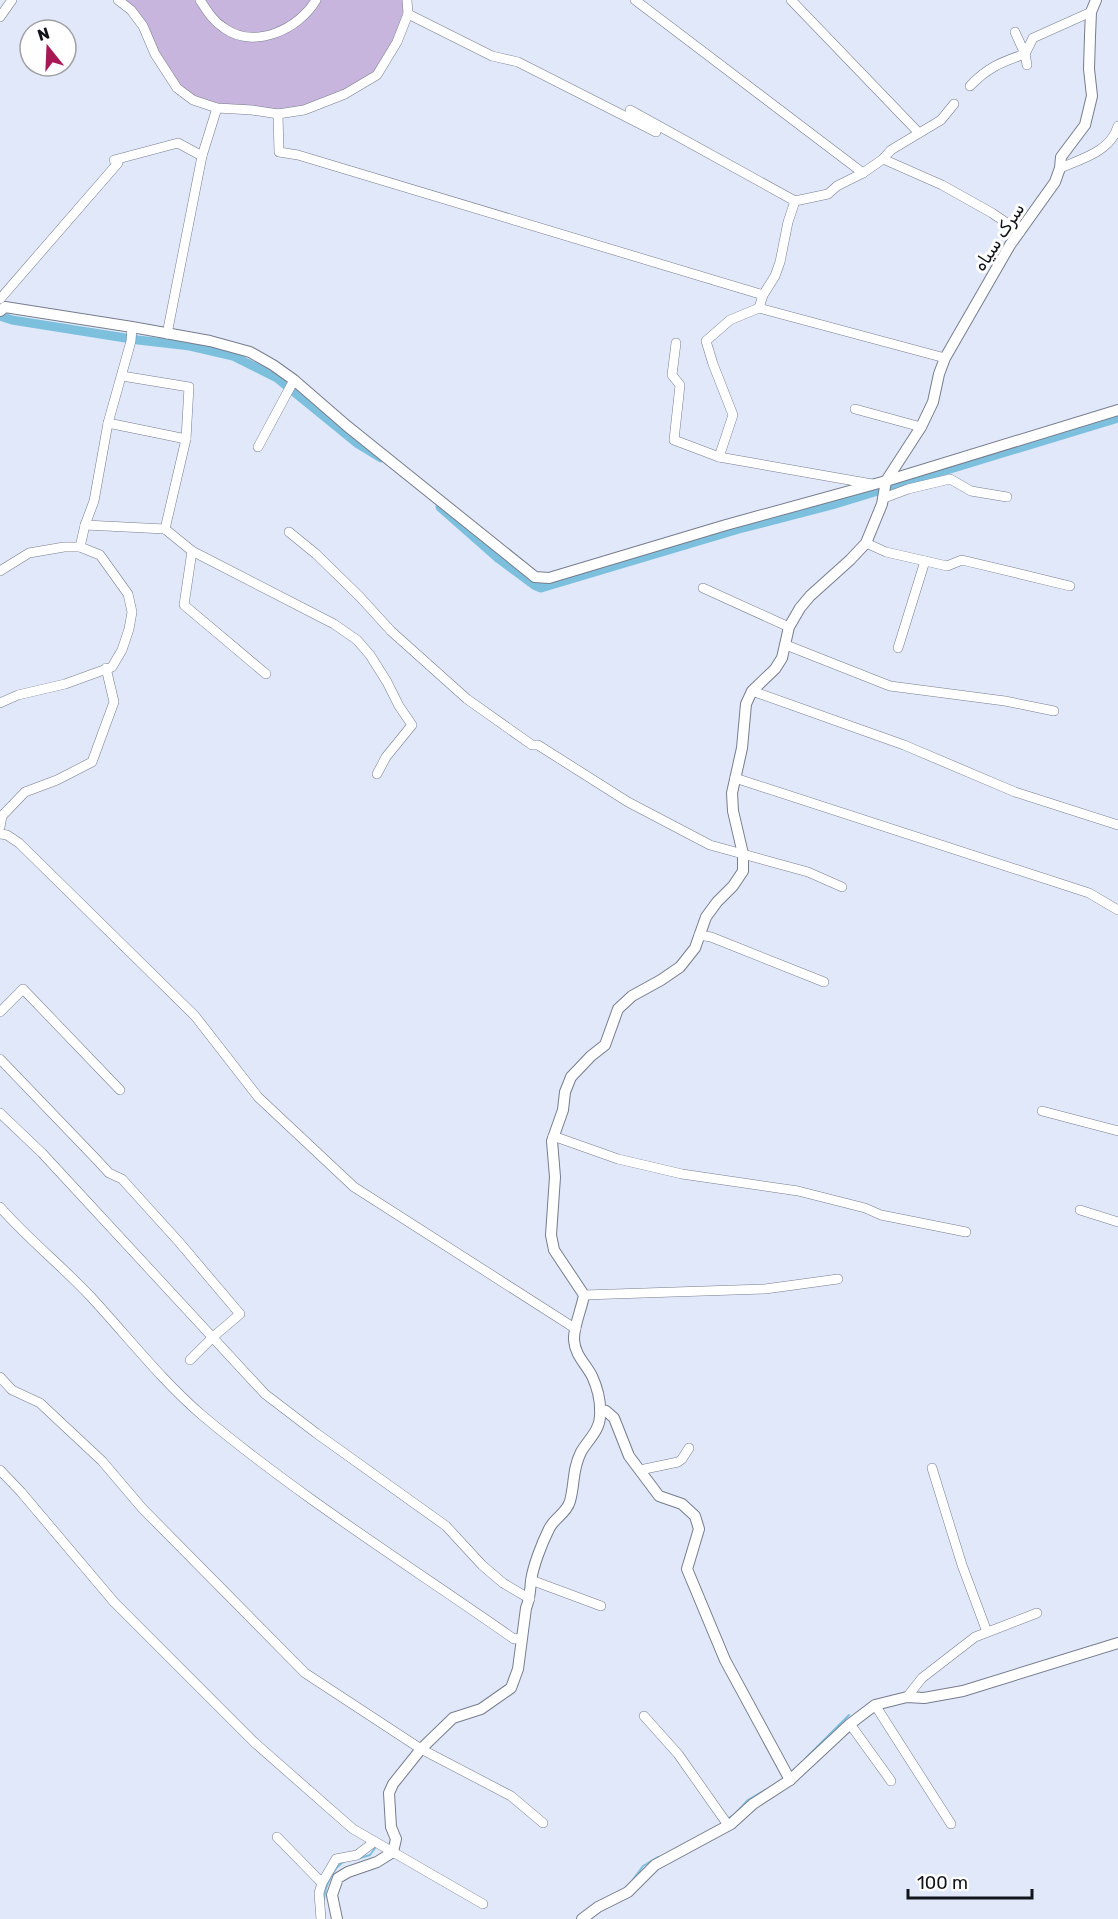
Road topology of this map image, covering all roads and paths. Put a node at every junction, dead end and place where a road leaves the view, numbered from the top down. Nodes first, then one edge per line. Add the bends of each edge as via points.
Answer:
1 (12, 0) edge
2 (118, 0) edge
3 (200, 0) edge
4 (316, 0) edge
5 (407, 0) edge
6 (635, 0) edge
7 (791, 0) edge
8 (1096, 0) edge
9 (1091, 12) junction
10 (408, 14) junction
11 (0, 17) edge
12 (1015, 32) dead end
13 (1025, 54) junction
14 (1027, 65) dead end
15 (970, 86) dead end
16 (954, 104) dead end
17 (217, 108) junction
18 (630, 110) dead end
19 (278, 114) junction
20 (1118, 126) edge
21 (657, 132) dead end
22 (919, 133) junction
23 (202, 156) junction
24 (883, 159) junction
25 (1060, 168) junction
26 (863, 173) junction
27 (795, 201) junction
28 (1020, 232) junction
29 (763, 295) junction
30 (0, 299) edge
31 (759, 308) junction
32 (0, 311) edge
33 (132, 334) junction
34 (168, 334) junction
35 (676, 343) dead end
36 (945, 358) junction
37 (122, 376) junction
38 (291, 385) junction
39 (855, 409) dead end
40 (1118, 410) edge
41 (108, 423) junction
42 (921, 427) junction
43 (186, 439) junction
44 (258, 447) dead end
45 (719, 457) junction
46 (883, 488) junction
47 (1006, 497) dead end
48 (85, 525) junction
49 (165, 530) junction
50 (289, 532) dead end
51 (866, 543) junction
52 (80, 548) junction
53 (192, 551) junction
54 (925, 561) junction
55 (0, 571) edge
56 (1070, 586) dead end
57 (703, 588) dead end
58 (789, 627) junction
59 (786, 645) junction
60 (898, 648) dead end
61 (106, 668) junction
62 (266, 674) dead end
63 (752, 691) junction
64 (0, 703) edge
65 (1054, 711) dead end
66 (376, 774) dead end
67 (735, 778) junction
68 (1118, 825) edge
69 (0, 826) edge
70 (0, 834) edge
71 (743, 854) junction
72 (842, 887) dead end
73 (1118, 910) edge
74 (699, 935) junction
75 (824, 982) dead end
76 (0, 1012) edge
77 (0, 1059) edge
78 (120, 1090) dead end
79 (1042, 1111) dead end
80 (0, 1113) edge
81 (1118, 1131) edge
82 (553, 1136) junction
83 (0, 1208) edge
84 (1080, 1210) dead end
85 (1118, 1222) edge
86 (966, 1232) dead end
87 (838, 1279) dead end
88 (584, 1295) junction
89 (576, 1329) junction
90 (213, 1337) junction
91 (190, 1360) dead end
92 (0, 1377) edge
93 (600, 1410) junction
94 (689, 1448) dead end
95 (932, 1468) dead end
96 (0, 1470) edge
97 (640, 1470) junction
98 (531, 1580) junction
99 (530, 1599) junction
100 (601, 1606) dead end
101 (1037, 1613) dead end
102 (987, 1632) junction
103 (522, 1638) junction
104 (1118, 1643) edge
105 (907, 1697) junction
106 (875, 1706) junction
107 (644, 1716) dead end
108 (850, 1724) junction
109 (421, 1749) junction
110 (787, 1776) junction
111 (891, 1781) dead end
112 (543, 1823) dead end
113 (951, 1824) dead end
114 (728, 1825) junction
115 (277, 1837) dead end
116 (374, 1842) junction
117 (393, 1852) junction
118 (322, 1883) junction
119 (483, 1904) dead end
120 (321, 1919) edge
121 (337, 1919) edge
122 (582, 1919) edge

1 - 11 street
2 - 17 street via 143,26 177,88 193,100
3 - 4 street via 226,30 245,37 278,32 310,11
5 - 10 street
6 - 26 street
7 - 22 street
8 - 9 street, سرک سیاه
9 - 13 street via 1033,38
9 - 25 street, سرک سیاه via 1092,96 1084,125 1061,157
10 - 19 street via 377,75 345,94 304,110
10 - 21 street via 492,57 519,62
12 - 13 street
13 - 14 street
13 - 15 street via 1001,62
16 - 22 street via 941,120
17 - 19 street
17 - 23 street
18 - 27 street
19 - 29 street via 279,152
20 - 25 street via 1106,146
22 - 24 street
23 - 30 street via 178,143 114,160 118,163
23 - 34 street
24 - 26 street
24 - 28 street via 942,185
25 - 28 street, سرک سیاه
26 - 27 street via 828,194
27 - 29 street via 780,262
28 - 36 street, سرک سیاه
29 - 31 street
31 - 36 street
31 - 45 street via 730,320 706,341 733,415
32 - 33 street via 5,307
33 - 34 street
33 - 37 street
34 - 38 street via 250,352 273,365
35 - 45 street via 672,375 680,385 674,440
36 - 42 street, سرک سیاه via 933,402
37 - 41 street
37 - 43 street via 189,387
38 - 44 street
38 - 46 street via 535,577 549,578 726,525
39 - 42 street
40 - 46 street
41 - 43 street
41 - 48 street via 94,501
42 - 46 street, سرک سیاه
43 - 49 street
45 - 46 street
46 - 47 street via 908,489 950,479 971,491
46 - 51 street, سرک سیاه
48 - 49 street
48 - 52 street
49 - 53 street
50 - 71 street via 360,597 391,632 467,699 532,745 538,745 628,802 710,845
51 - 54 street
51 - 58 street via 810,596
52 - 55 street via 29,553
52 - 61 street via 100,555 128,594 132,612 122,650 112,667
53 - 62 street via 184,605
53 - 66 street via 334,624 370,655 412,725
54 - 56 street via 947,566 962,560
54 - 60 street
57 - 58 street
58 - 59 street
59 - 63 street via 775,669
59 - 65 street via 890,686
61 - 64 street
61 - 69 street via 114,702 92,762 24,792 2,816
63 - 67 street via 746,704
63 - 68 street via 904,745 1015,792
67 - 71 street via 733,811
67 - 73 street via 1089,893
70 - 89 street via 19,843 163,984 195,1016 258,1097 354,1187
71 - 72 street via 808,872
71 - 74 street via 743,871 706,917
74 - 75 street
74 - 82 street via 695,948 680,967 618,1009 605,1045 571,1077
76 - 78 street via 23,988
77 - 90 street via 109,1173 122,1179 240,1314
79 - 81 street
80 - 90 street
82 - 86 street via 618,1159 682,1174 798,1191 881,1215
82 - 88 street via 551,1235 554,1250
83 - 103 street via 164,1378 237,1444 514,1639
84 - 85 street
87 - 88 street via 765,1289
88 - 89 street
89 - 93 street via 577,1353 600,1396
90 - 91 street
90 - 99 street via 265,1394 446,1526 482,1565
92 - 109 street via 12,1390 40,1402 102,1461 142,1508 304,1673
93 - 97 street via 614,1418 629,1456
93 - 98 street via 595,1433 576,1465 570,1501 548,1530
94 - 97 street via 678,1462
95 - 102 street
96 - 116 street via 114,1602 255,1743
97 - 110 street via 659,1496 682,1504 695,1516 699,1529 687,1569 725,1660
98 - 99 street
98 - 100 street
99 - 103 street
101 - 102 street
102 - 105 street via 922,1678
103 - 109 street via 511,1688 481,1709 453,1718
104 - 105 street via 963,1691
105 - 106 street
106 - 108 street
106 - 113 street
107 - 114 street via 678,1754
108 - 110 street
108 - 111 street
109 - 112 street via 511,1796
109 - 117 street via 389,1793 391,1827 396,1839
110 - 114 street
114 - 122 street via 655,1865 627,1892
115 - 118 street
116 - 117 street
116 - 118 street via 357,1855 336,1859
117 - 119 street
117 - 121 street via 338,1878 332,1895
118 - 120 street via 318,1893

